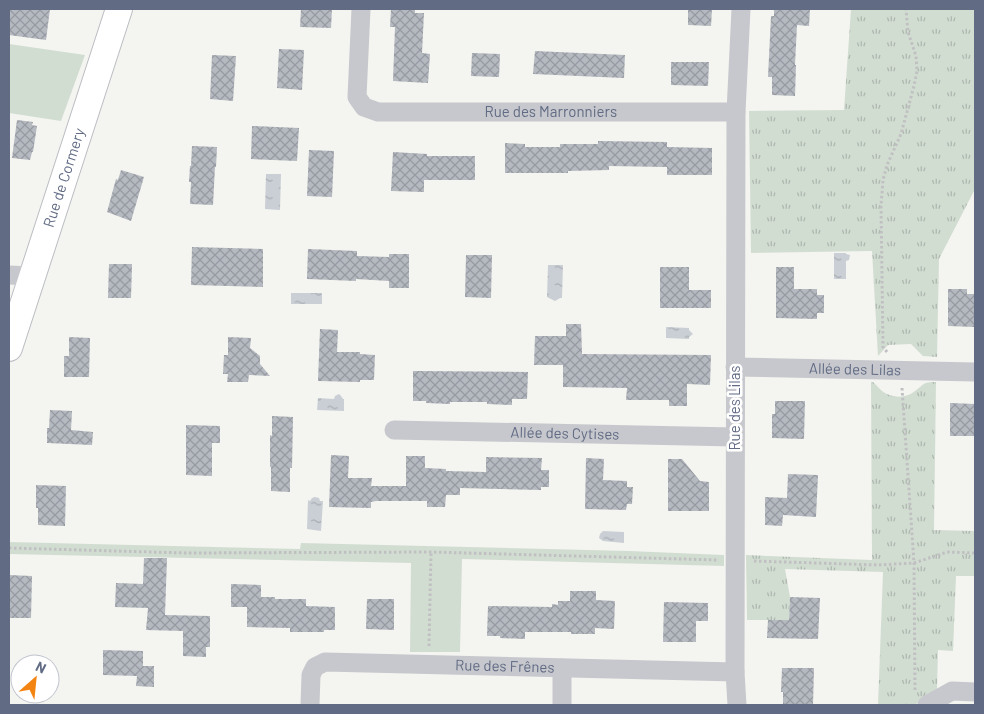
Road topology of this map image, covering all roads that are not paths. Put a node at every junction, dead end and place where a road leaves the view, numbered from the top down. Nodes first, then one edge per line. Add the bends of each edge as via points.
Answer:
1 (119, 9) edge
2 (361, 9) edge
3 (740, 9) edge
4 (736, 112) junction
5 (20, 276) edge
6 (9, 348) edge
7 (735, 367) junction
8 (975, 372) edge
9 (394, 430) dead end
10 (735, 437) junction
11 (562, 668) junction
12 (735, 672) junction
13 (975, 692) edge
14 (921, 701) edge
15 (310, 705) edge
16 (562, 705) edge
17 (737, 705) edge

1 - 5 main road, Rue de Cormery
2 - 4 street, Rue des Marronniers via 357,97 364,107 378,112
3 - 4 street
4 - 7 street, Rue des Lilas
5 - 6 main road, Rue de Cormery
7 - 8 street, Allée des Lilas
7 - 10 street, Rue des Lilas
9 - 10 street, Allée des Cytises
10 - 12 street, Rue des Lilas
11 - 12 street, Rue des Frênes
11 - 15 street, Rue des Frênes via 325,662 311,675
11 - 16 street
12 - 17 street, Rue des Lilas
13 - 14 street via 952,691

